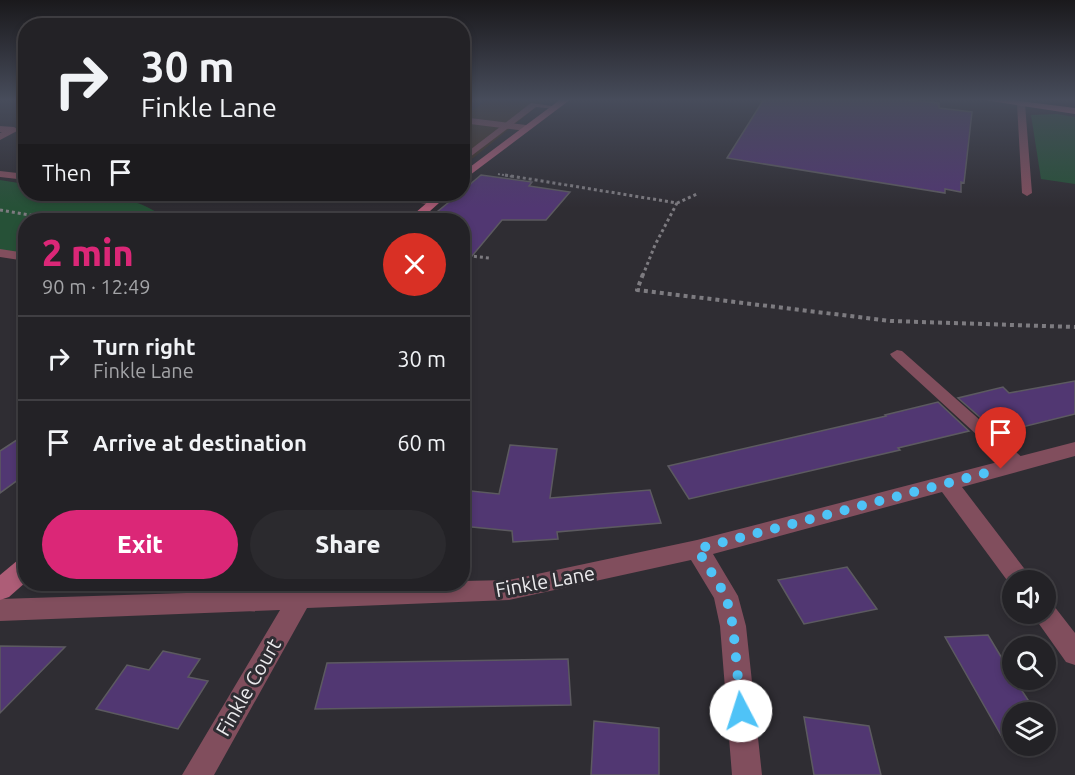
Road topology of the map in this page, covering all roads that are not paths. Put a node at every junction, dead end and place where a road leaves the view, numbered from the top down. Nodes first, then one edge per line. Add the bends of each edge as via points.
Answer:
1 (495, 135) edge
2 (517, 135) edge
3 (1023, 135) edge
4 (470, 147) edge
5 (478, 148) junction
6 (499, 150) junction
7 (470, 154) edge
8 (470, 172) edge
9 (0, 174) edge
10 (18, 176) edge
11 (1027, 193) dead end
12 (434, 201) edge
13 (421, 213) edge
14 (0, 254) edge
15 (18, 256) edge
16 (897, 354) dead end
17 (1075, 449) edge
18 (1019, 464) junction
19 (947, 483) junction
20 (697, 549) junction
21 (1013, 570) edge
22 (18, 574) edge
23 (0, 590) edge
24 (299, 600) junction
25 (0, 610) edge
26 (1053, 624) edge
27 (1075, 653) edge
28 (197, 775) edge
29 (747, 775) edge

1 - 5 lane
2 - 6 street
3 - 11 lane
4 - 5 lane
5 - 6 lane
5 - 7 lane
6 - 8 street
9 - 10 street
12 - 13 street
14 - 15 street
16 - 18 lane
17 - 18 street, Finkle Lane
18 - 19 street, Finkle Lane
19 - 20 street, Finkle Lane
19 - 21 street
20 - 24 street, Finkle Lane via 509,590
20 - 29 street via 726,596 733,626
22 - 23 street
24 - 25 street, Finkle Lane
24 - 28 street, Finkle Court
26 - 27 street

